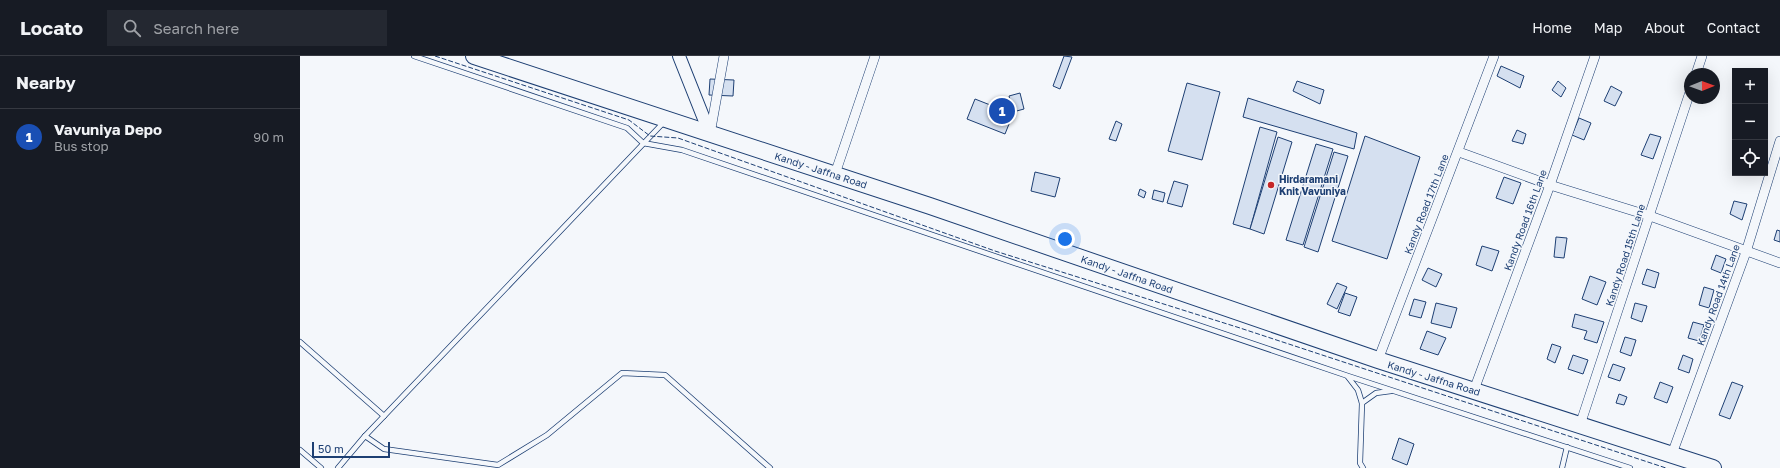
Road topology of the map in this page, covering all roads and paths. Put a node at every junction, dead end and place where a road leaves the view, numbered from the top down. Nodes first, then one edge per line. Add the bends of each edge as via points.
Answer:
1 (414, 56) edge
2 (474, 56) edge
3 (679, 56) edge
4 (724, 56) edge
5 (875, 56) edge
6 (1494, 56) edge
7 (1595, 56) edge
8 (1702, 56) edge
9 (1698, 68) edge
10 (1686, 104) edge
11 (667, 119) junction
12 (710, 134) junction
13 (1780, 141) edge
14 (643, 143) junction
15 (1459, 152) junction
16 (834, 174) junction
17 (1550, 185) junction
18 (1650, 216) junction
19 (1746, 252) junction
20 (1780, 263) edge
21 (300, 342) edge
22 (1378, 360) junction
23 (1348, 376) junction
24 (1474, 390) junction
25 (1393, 391) junction
26 (1362, 403) junction
27 (384, 416) junction
28 (1580, 425) junction
29 (365, 436) junction
30 (1567, 447) junction
31 (300, 450) edge
32 (1672, 454) junction
33 (321, 468) edge
34 (338, 468) edge
35 (770, 468) edge
36 (1363, 468) edge
37 (1562, 468) edge
38 (1630, 468) edge
39 (1713, 468) edge

1 - 14 lane via 627,128
2 - 11 highway, Kandy - Jaffna Road
3 - 12 street
4 - 12 street
5 - 16 street
6 - 15 street, Kandy Road 17th Lane
7 - 17 street, Kandy Road 16th Lane
8 - 9 street
10 - 18 street, Kandy Road 15th Lane
11 - 12 highway, Kandy - Jaffna Road
11 - 14 lane
12 - 16 highway, Kandy - Jaffna Road
13 - 19 street, Kandy Road 14th Lane
14 - 23 lane via 682,150
14 - 27 lane
15 - 17 street
15 - 22 street, Kandy Road 17th Lane
16 - 22 highway, Kandy - Jaffna Road
17 - 18 street
17 - 24 street, Kandy Road 16th Lane
18 - 19 street
18 - 28 street, Kandy Road 15th Lane
19 - 20 street
19 - 32 street, Kandy Road 14th Lane
21 - 27 lane
22 - 24 highway, Kandy - Jaffna Road
23 - 25 lane
23 - 26 lane via 1358,390
24 - 28 highway, Kandy - Jaffna Road
25 - 26 lane via 1376,393
25 - 30 lane
26 - 36 lane via 1360,463
27 - 29 lane
28 - 32 highway, Kandy - Jaffna Road
29 - 34 lane
29 - 35 lane via 384,449 498,465 547,435 622,373 666,375
30 - 37 lane
30 - 38 lane
31 - 33 lane
32 - 39 highway, Kandy - Jaffna Road

